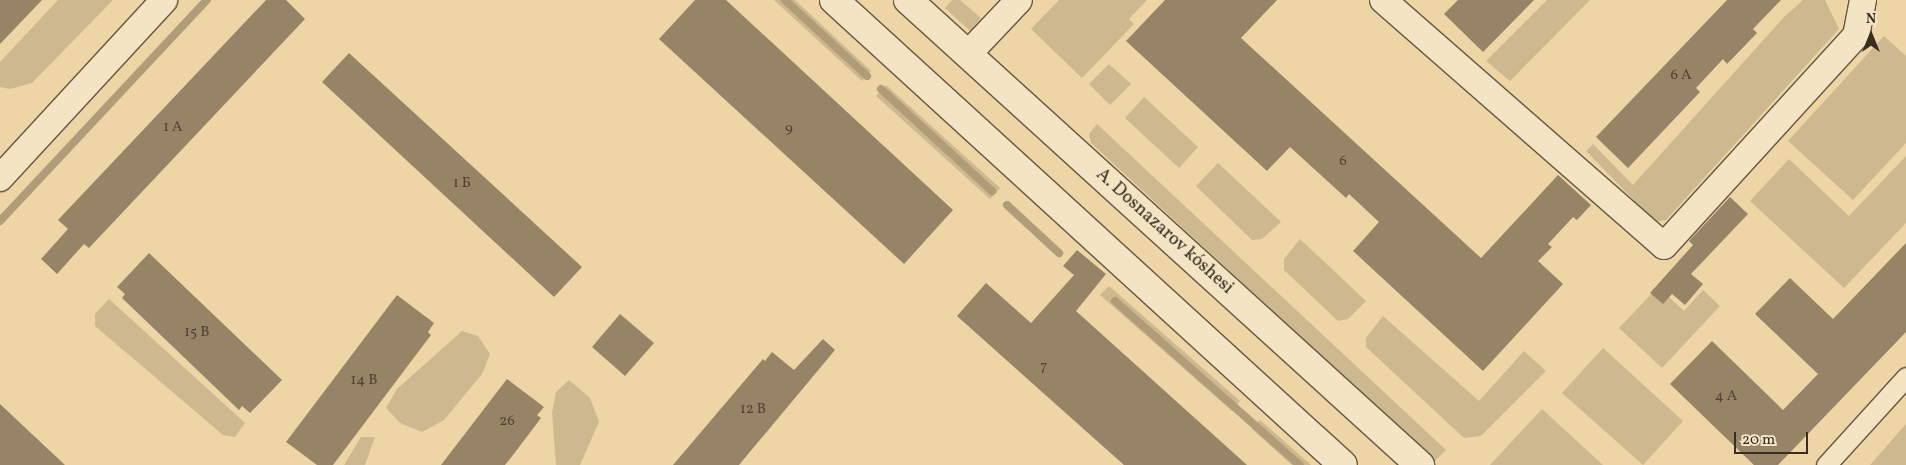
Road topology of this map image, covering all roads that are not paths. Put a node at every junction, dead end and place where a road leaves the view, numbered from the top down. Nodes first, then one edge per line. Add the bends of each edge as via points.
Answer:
1 (164, 0) edge
2 (834, 0) edge
3 (908, 0) edge
4 (1019, 0) edge
5 (1383, 0) edge
6 (1863, 0) edge
7 (968, 54) junction
8 (0, 178) edge
9 (1906, 376) edge
10 (1343, 465) edge
11 (1420, 465) edge
12 (1826, 465) edge

1 - 8 street
2 - 10 main road
3 - 7 main road, A. Dosnazarov kóshesi
4 - 7 street
5 - 6 street via 1664,246 1856,36
7 - 11 main road, A. Dosnazarov kóshesi
9 - 12 street

